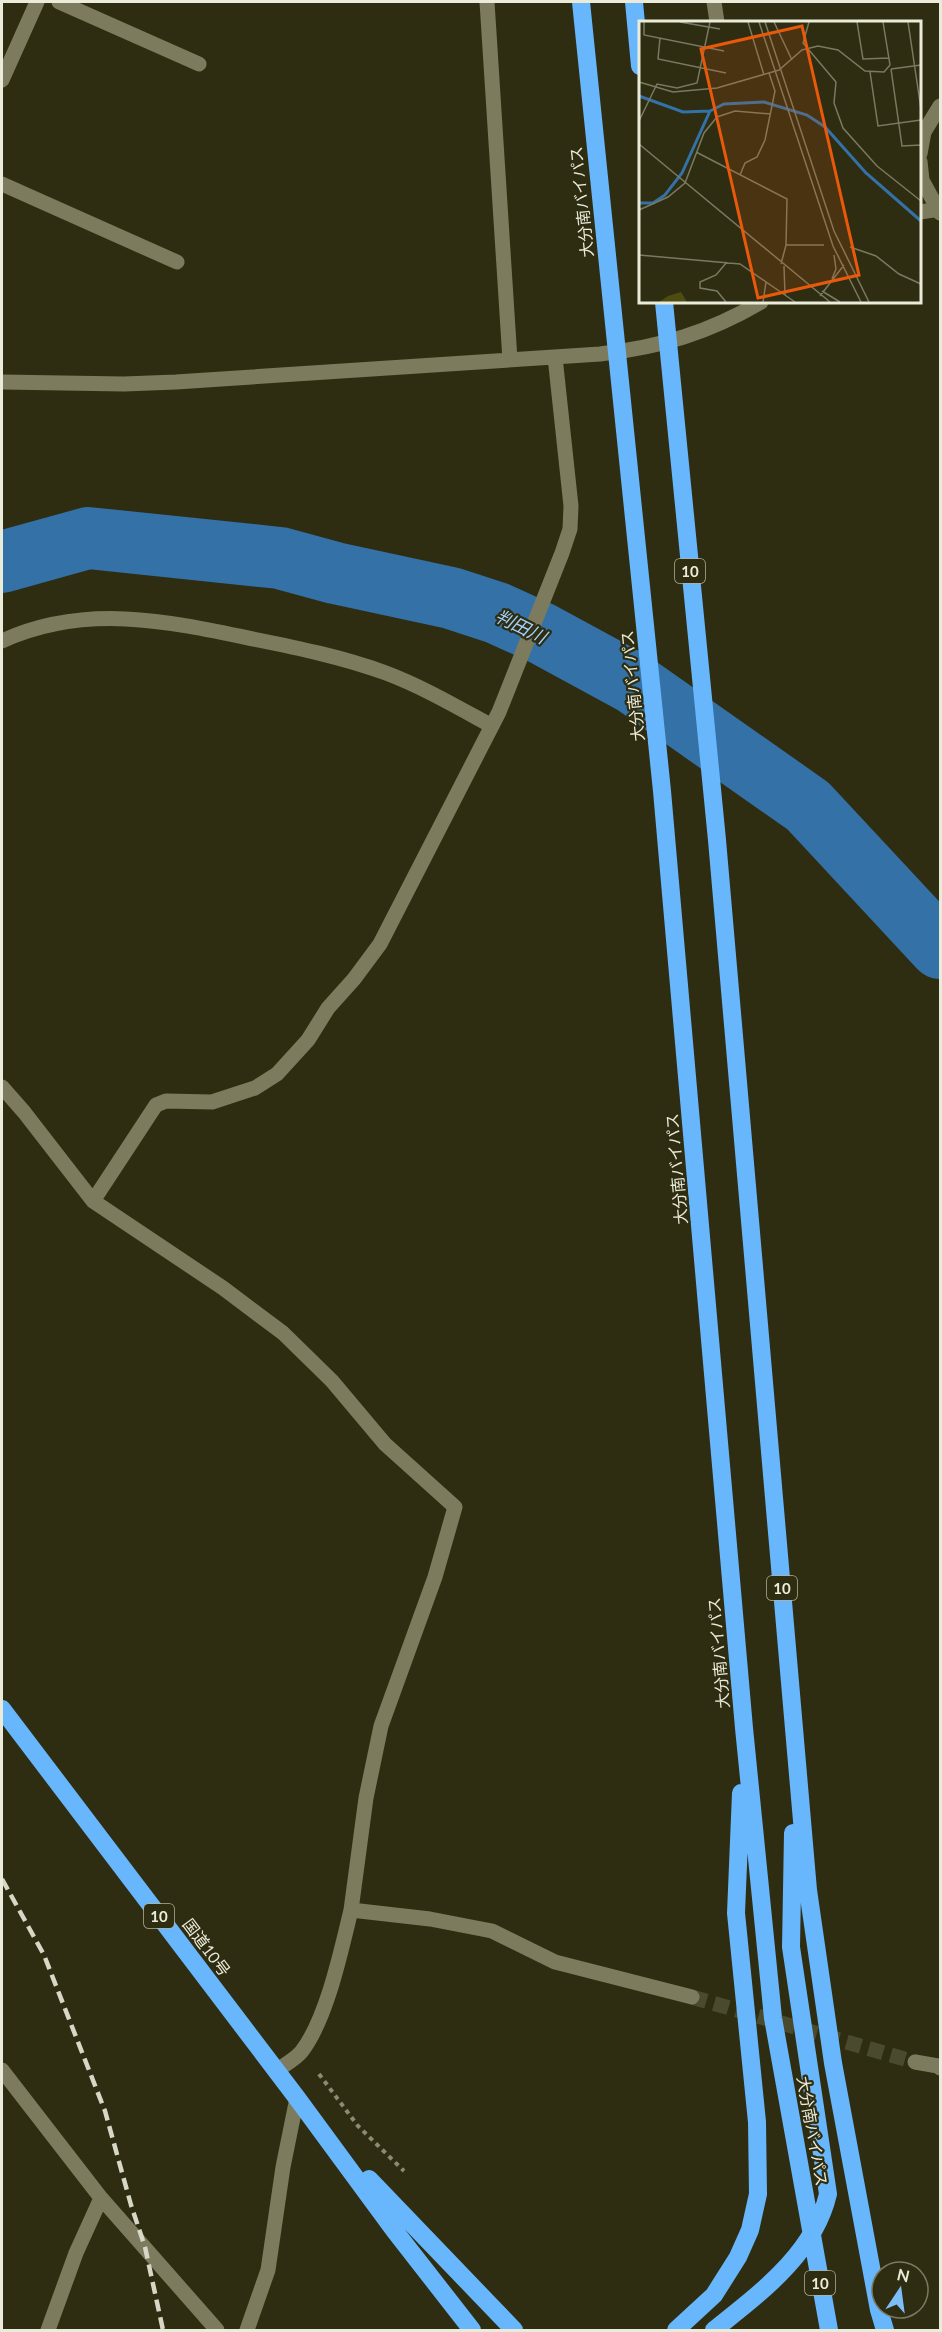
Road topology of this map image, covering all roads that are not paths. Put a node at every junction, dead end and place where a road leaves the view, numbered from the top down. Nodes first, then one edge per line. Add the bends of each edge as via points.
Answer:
1 (37, 2) edge
2 (59, 2) edge
3 (487, 2) edge
4 (581, 2) edge
5 (634, 2) edge
6 (714, 2) edge
7 (717, 21) edge
8 (639, 55) edge
9 (199, 64) dead end
10 (2, 80) edge
11 (940, 106) edge
12 (921, 148) edge
13 (921, 170) edge
14 (2, 184) edge
15 (939, 210) edge
16 (921, 212) edge
17 (177, 262) dead end
18 (664, 303) edge
19 (759, 303) edge
20 (555, 357) junction
21 (510, 360) junction
22 (2, 382) edge
23 (2, 641) edge
24 (492, 726) junction
25 (2, 1087) edge
26 (93, 1201) junction
27 (2, 1709) edge
28 (744, 1728) junction
29 (796, 1753) junction
30 (351, 1910) junction
31 (692, 1997) tunnel mouth
32 (915, 2062) tunnel mouth
33 (940, 2068) edge
34 (2, 2070) edge
35 (276, 2071) junction
36 (297, 2098) junction
37 (316, 2124) junction
38 (101, 2198) junction
39 (812, 2236) junction
40 (48, 2331) edge
41 (217, 2331) edge
42 (248, 2331) edge
43 (472, 2331) edge
44 (514, 2331) edge
45 (676, 2331) edge
46 (714, 2331) edge
47 (830, 2331) edge
48 (885, 2331) edge

1 - 10 street
2 - 9 street
3 - 21 street
4 - 28 highway, 大分南バイパス / 10 via 662,791
5 - 8 highway
6 - 7 street
11 - 12 street via 924,132
13 - 15 street via 922,180
14 - 17 street
15 - 16 street
18 - 29 highway, 大分南バイパス / 10 via 717,840
19 - 20 street via 681,339 627,351
20 - 21 street
20 - 24 street via 571,506 570,530
21 - 22 street via 155,383
23 - 24 street via 67,621 114,617 177,623 319,653 385,673 427,690
24 - 26 street via 381,944 328,1008 308,1040 277,1074 255,1088 212,1102 156,1104
25 - 26 street
26 - 30 street via 283,1333 332,1381 385,1444 455,1507 435,1577 381,1726 366,1798
27 - 35 highway, 国道10号 / 10
28 - 39 highway, 大分南バイパス / 10 via 773,2018
28 - 45 highway via 736,1913 757,2122 758,2194 750,2230 738,2257 714,2295
29 - 39 highway via 791,1947 828,2194
29 - 48 highway, 大分南バイパス / 10 via 808,1890 833,2063
30 - 31 street via 492,1931 555,1962
30 - 35 street via 314,2031 301,2052
32 - 33 street
34 - 38 street
35 - 36 highway, 国道10号 / 10
36 - 37 highway, 国道10号 / 10
36 - 42 street via 268,2270
37 - 43 highway, 国道10号 / 10
37 - 44 highway, 国道10号 / 10
38 - 40 street
38 - 41 street
39 - 46 highway via 764,2290
39 - 47 highway, 大分南バイパス / 10

